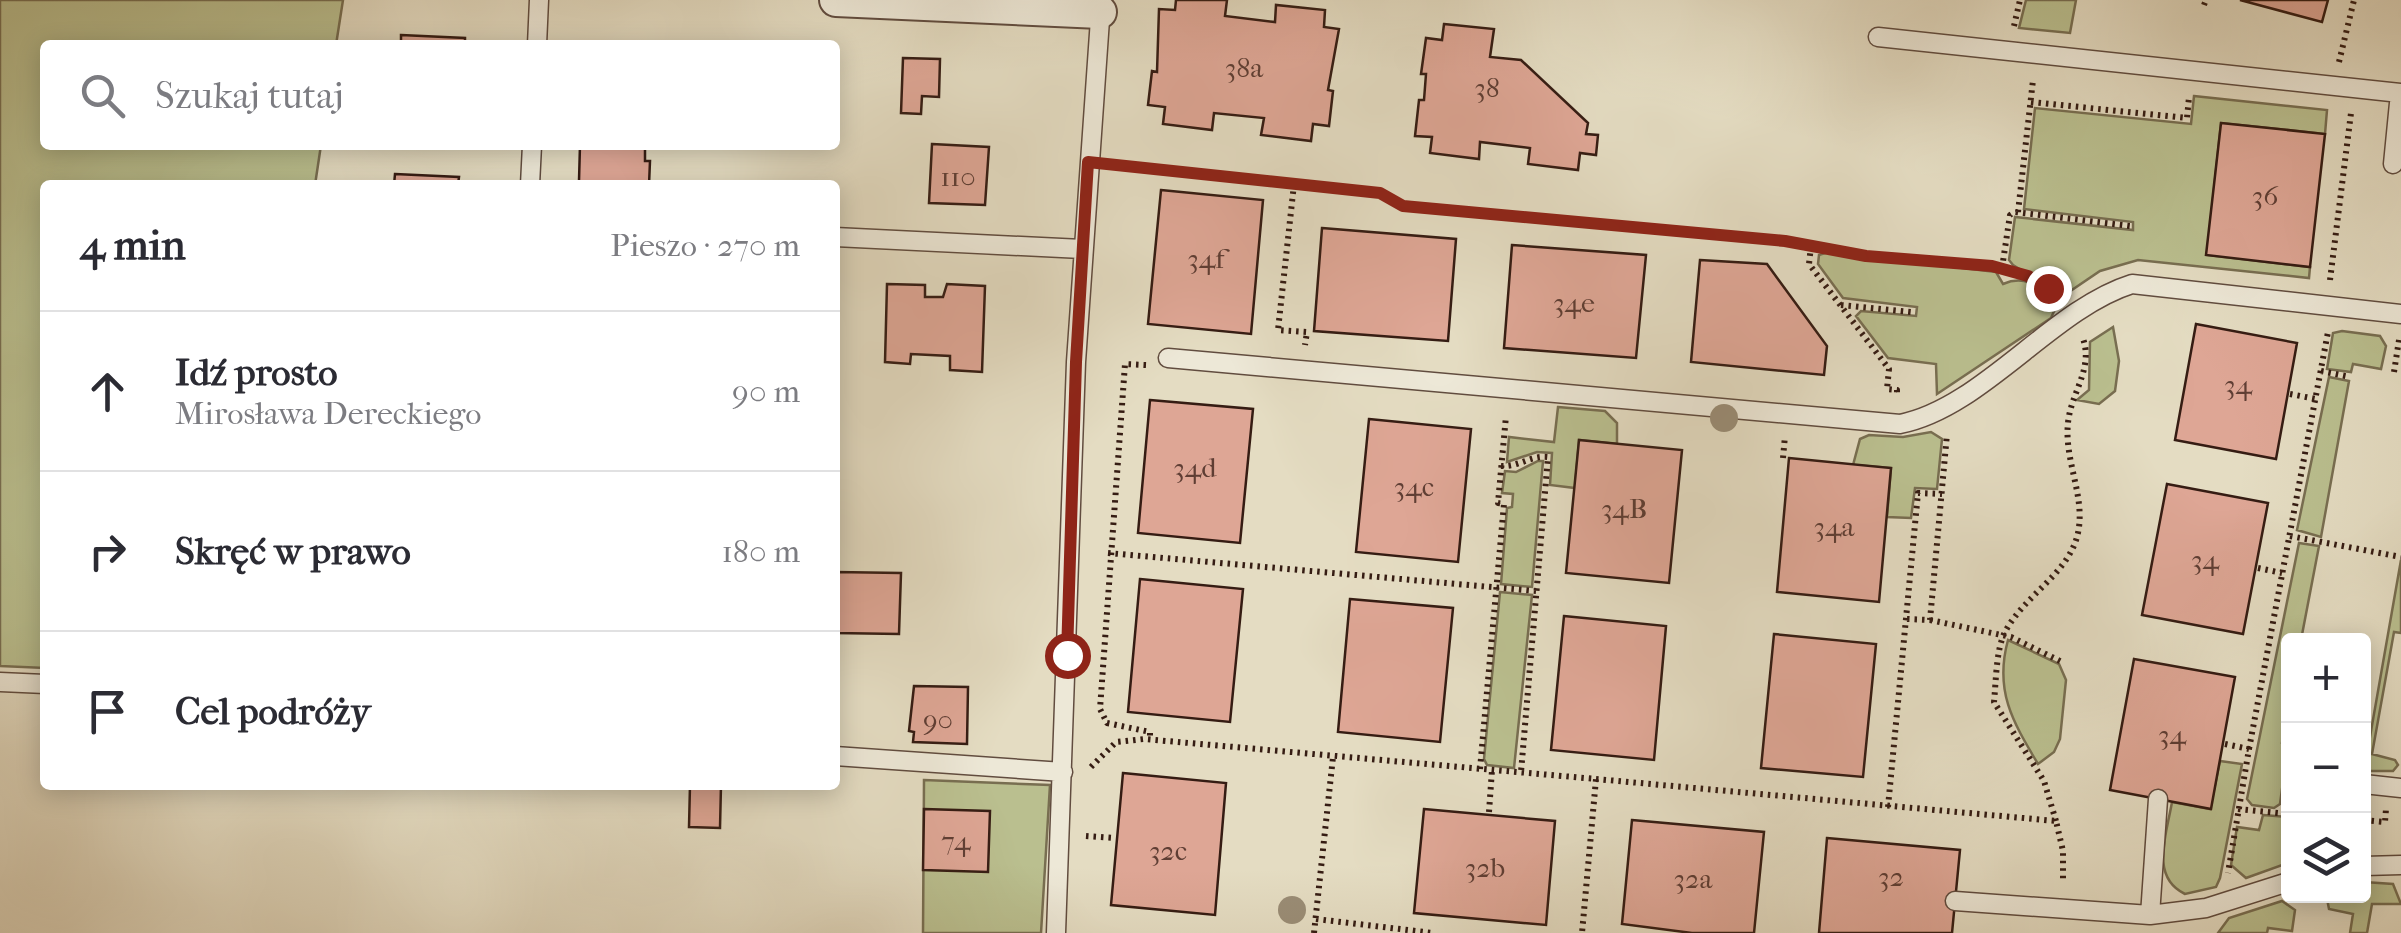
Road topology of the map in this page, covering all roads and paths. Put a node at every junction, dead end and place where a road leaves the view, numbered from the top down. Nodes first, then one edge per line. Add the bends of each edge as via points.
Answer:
1 (539, 0) edge
2 (836, 0) edge
3 (2020, 0) edge
4 (2354, 0) edge
5 (1100, 6) edge
6 (2012, 32) dead end
7 (1878, 37) dead end
8 (537, 40) edge
9 (2036, 55) junction
10 (2333, 87) junction
11 (2208, 94) dead end
12 (2030, 102) junction
13 (2334, 107) dead end
14 (532, 150) edge
15 (1088, 162) junction
16 (2393, 164) dead end
17 (530, 180) edge
18 (1294, 184) junction
19 (2018, 212) junction
20 (2130, 226) dead end
21 (840, 237) edge
22 (1811, 246) junction
23 (1082, 249) junction
24 (2002, 268) junction
25 (1840, 305) junction
26 (1912, 312) dead end
27 (2401, 314) edge
28 (2328, 315) junction
29 (2072, 319) junction
30 (2383, 331) dead end
31 (1306, 332) dead end
32 (1168, 358) dead end
33 (2321, 371) junction
34 (2394, 372) dead end
35 (1124, 376) dead end
36 (2350, 376) dead end
37 (1508, 390) junction
38 (2290, 394) dead end
39 (2316, 399) junction
40 (1950, 402) junction
41 (1894, 423) junction
42 (1501, 466) junction
43 (1942, 494) junction
44 (2290, 536) junction
45 (1108, 553) junction
46 (2401, 557) edge
47 (2258, 568) dead end
48 (2282, 573) junction
49 (1496, 588) junction
50 (1536, 591) junction
51 (1907, 619) junction
52 (1930, 620) junction
53 (2004, 636) junction
54 (2064, 663) dead end
55 (0, 682) edge
56 (40, 684) edge
57 (1150, 739) junction
58 (2225, 744) dead end
59 (2249, 748) junction
60 (840, 756) edge
61 (1333, 757) junction
62 (1480, 769) junction
63 (1492, 770) junction
64 (1063, 772) junction
65 (1520, 772) junction
66 (1088, 776) dead end
67 (1596, 779) junction
68 (2371, 785) edge
69 (2401, 788) edge
70 (2158, 799) dead end
71 (1888, 807) junction
72 (2238, 809) junction
73 (1489, 812) dead end
74 (2281, 813) edge
75 (2056, 821) junction
76 (1086, 822) dead end
77 (1086, 836) junction
78 (1114, 838) dead end
79 (1086, 852) dead end
80 (2401, 865) edge
81 (2371, 866) edge
82 (2281, 884) edge
83 (2237, 898) junction
84 (1955, 901) dead end
85 (2063, 911) junction
86 (2150, 914) junction
87 (1316, 920) junction
88 (1056, 933) edge
89 (1314, 933) edge
90 (1433, 933) edge
91 (1582, 933) edge

1 - 8 lane
2 - 5 street
3 - 6 path
4 - 10 path
5 - 15 lane
7 - 9 lane
9 - 10 lane
9 - 12 path
10 - 16 lane via 2400,92
11 - 12 path via 2190,92 2187,118
12 - 19 path
13 - 28 path via 2352,108
14 - 17 lane
15 - 18 path
15 - 23 lane
18 - 22 path via 1380,193 1403,206
18 - 31 path via 1278,330
19 - 20 path
19 - 24 path via 2010,215
21 - 23 lane
22 - 24 path
22 - 25 path via 1808,264
23 - 64 lane
24 - 29 path via 2038,281
25 - 26 path
25 - 41 path via 1889,368 1887,389 1897,390
27 - 28 lane
28 - 29 lane via 2132,284
28 - 33 path
29 - 40 lane
29 - 53 path via 2087,348 2066,438 2080,510 2077,536 2066,560
30 - 34 path via 2401,333
32 - 37 lane
33 - 36 path
33 - 39 path
35 - 45 path
37 - 41 lane
37 - 42 path
38 - 39 path
39 - 44 path
40 - 41 lane via 1916,421
40 - 43 path
42 - 49 path
42 - 50 path via 1548,457
43 - 51 path via 1918,493
43 - 52 path
44 - 46 path
44 - 48 path
45 - 49 path
45 - 57 path via 1100,708 1107,723 1150,732
47 - 48 path
48 - 59 path
49 - 50 path
49 - 62 path
50 - 65 path
51 - 52 path
51 - 71 path
52 - 53 path
53 - 54 path
53 - 75 path via 1996,710 2044,780
55 - 56 lane
57 - 61 path
57 - 66 path via 1116,742
58 - 59 path
59 - 72 path
60 - 64 lane
61 - 62 path
61 - 87 path
62 - 63 path
63 - 65 path
63 - 73 path
64 - 88 lane
65 - 67 path
67 - 71 path
67 - 91 path
68 - 69 lane
70 - 86 lane
71 - 75 path
72 - 74 path
72 - 83 path via 2227,864
75 - 85 path via 2064,850
76 - 77 path
77 - 78 path
77 - 79 path
80 - 81 lane
82 - 83 lane
83 - 86 lane
84 - 85 lane
85 - 86 lane
87 - 89 path
87 - 90 path

